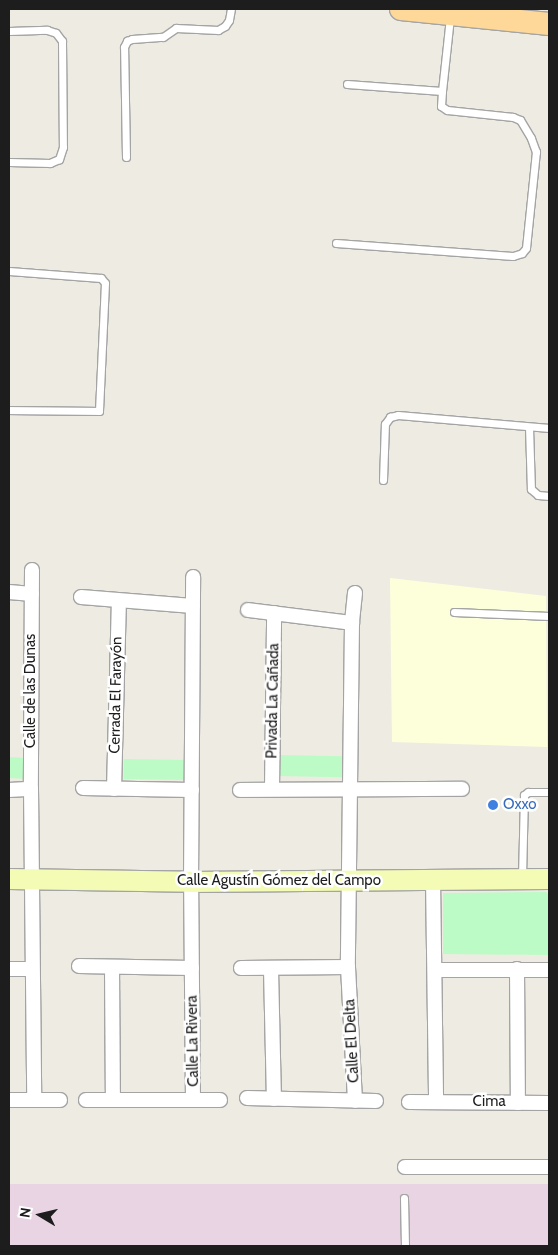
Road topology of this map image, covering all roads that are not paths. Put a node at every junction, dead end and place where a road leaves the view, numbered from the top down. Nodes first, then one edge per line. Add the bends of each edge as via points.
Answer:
1 (231, 9) edge
2 (401, 9) edge
3 (450, 14) junction
4 (549, 24) edge
5 (9, 31) edge
6 (347, 84) dead end
7 (442, 91) junction
8 (126, 157) dead end
9 (9, 162) edge
10 (336, 243) dead end
11 (9, 271) edge
12 (9, 410) edge
13 (529, 427) junction
14 (549, 428) edge
15 (384, 480) dead end
16 (549, 496) edge
17 (32, 570) dead end
18 (193, 577) dead end
19 (9, 592) edge
20 (32, 594) junction
21 (355, 594) dead end
22 (82, 598) dead end
23 (119, 601) junction
24 (193, 606) junction
25 (248, 610) dead end
26 (454, 612) dead end
27 (274, 613) junction
28 (549, 616) edge
29 (352, 623) junction
30 (82, 788) dead end
31 (31, 789) junction
32 (114, 789) junction
33 (462, 789) dead end
34 (9, 790) edge
35 (192, 790) junction
36 (240, 790) dead end
37 (272, 790) junction
38 (350, 790) junction
39 (549, 792) edge
40 (9, 879) edge
41 (433, 879) junction
42 (549, 879) edge
43 (32, 880) junction
44 (350, 880) junction
45 (522, 880) junction
46 (191, 882) junction
47 (79, 966) dead end
48 (112, 967) junction
49 (348, 967) junction
50 (192, 968) junction
51 (241, 968) dead end
52 (9, 969) edge
53 (271, 969) junction
54 (517, 969) junction
55 (32, 970) junction
56 (435, 970) junction
57 (549, 970) edge
58 (248, 1098) dead end
59 (274, 1099) junction
60 (9, 1100) edge
61 (34, 1100) junction
62 (60, 1100) dead end
63 (86, 1100) dead end
64 (114, 1100) junction
65 (193, 1100) junction
66 (220, 1100) dead end
67 (356, 1101) junction
68 (376, 1101) dead end
69 (409, 1102) dead end
70 (436, 1102) junction
71 (518, 1103) junction
72 (549, 1103) edge
73 (405, 1167) dead end
74 (549, 1167) edge
75 (404, 1198) dead end
76 (405, 1246) edge

1 - 8 lane via 229,20 218,30 176,28 163,37 127,41 124,47
2 - 3 main road
3 - 4 main road
3 - 7 lane
5 - 9 lane via 47,30 56,32 62,40 63,147 59,159 50,163
6 - 7 lane
7 - 10 lane via 441,106 447,110 512,117 520,120 531,138 536,152 526,248 513,256
11 - 12 lane via 101,278 105,283 99,411
13 - 14 lane
13 - 15 lane via 398,415 390,417 386,424
13 - 16 lane via 531,489 538,495
17 - 20 street, Calle de las Dunas
18 - 24 street
19 - 20 street
20 - 31 street, Calle de las Dunas
21 - 29 street
22 - 23 street
23 - 24 street
23 - 32 street, Cerrada El Farayón
24 - 35 street
25 - 27 street
26 - 28 lane
27 - 29 street
27 - 37 street, Privada La Cañada
29 - 38 street
30 - 32 street
31 - 34 street
31 - 43 street, Calle de las Dunas
32 - 35 street
33 - 38 street
35 - 46 street
36 - 37 street
37 - 38 street
38 - 44 street
39 - 45 lane via 528,792 524,795
40 - 43 street, Calle Agustín Gómez del Campo
41 - 44 street, Calle Agustín Gómez del Campo
41 - 45 street, Calle Agustín Gómez del Campo
41 - 56 street
42 - 45 street, Calle Agustín Gómez del Campo
43 - 46 street, Calle Agustín Gómez del Campo
43 - 55 street, Calle de las Dunas
44 - 46 street, Calle Agustín Gómez del Campo
44 - 49 street, Calle El Delta
46 - 50 street, Calle La Rivera
47 - 48 street
48 - 50 street
48 - 64 street
49 - 53 street
49 - 67 street, Calle El Delta
50 - 65 street, Calle La Rivera
51 - 53 street
52 - 55 street
53 - 59 street
54 - 56 street
54 - 57 street
54 - 71 street, Cima
55 - 61 street, Calle de las Dunas
56 - 70 street
58 - 59 street, Calle El Delta
59 - 67 street, Calle El Delta
60 - 61 street
61 - 62 street
63 - 64 street, Calle La Rivera
64 - 65 street, Calle La Rivera
65 - 66 street
67 - 68 street
69 - 70 street, Cima
70 - 71 street, Cima
71 - 72 street
73 - 74 street
75 - 76 lane

